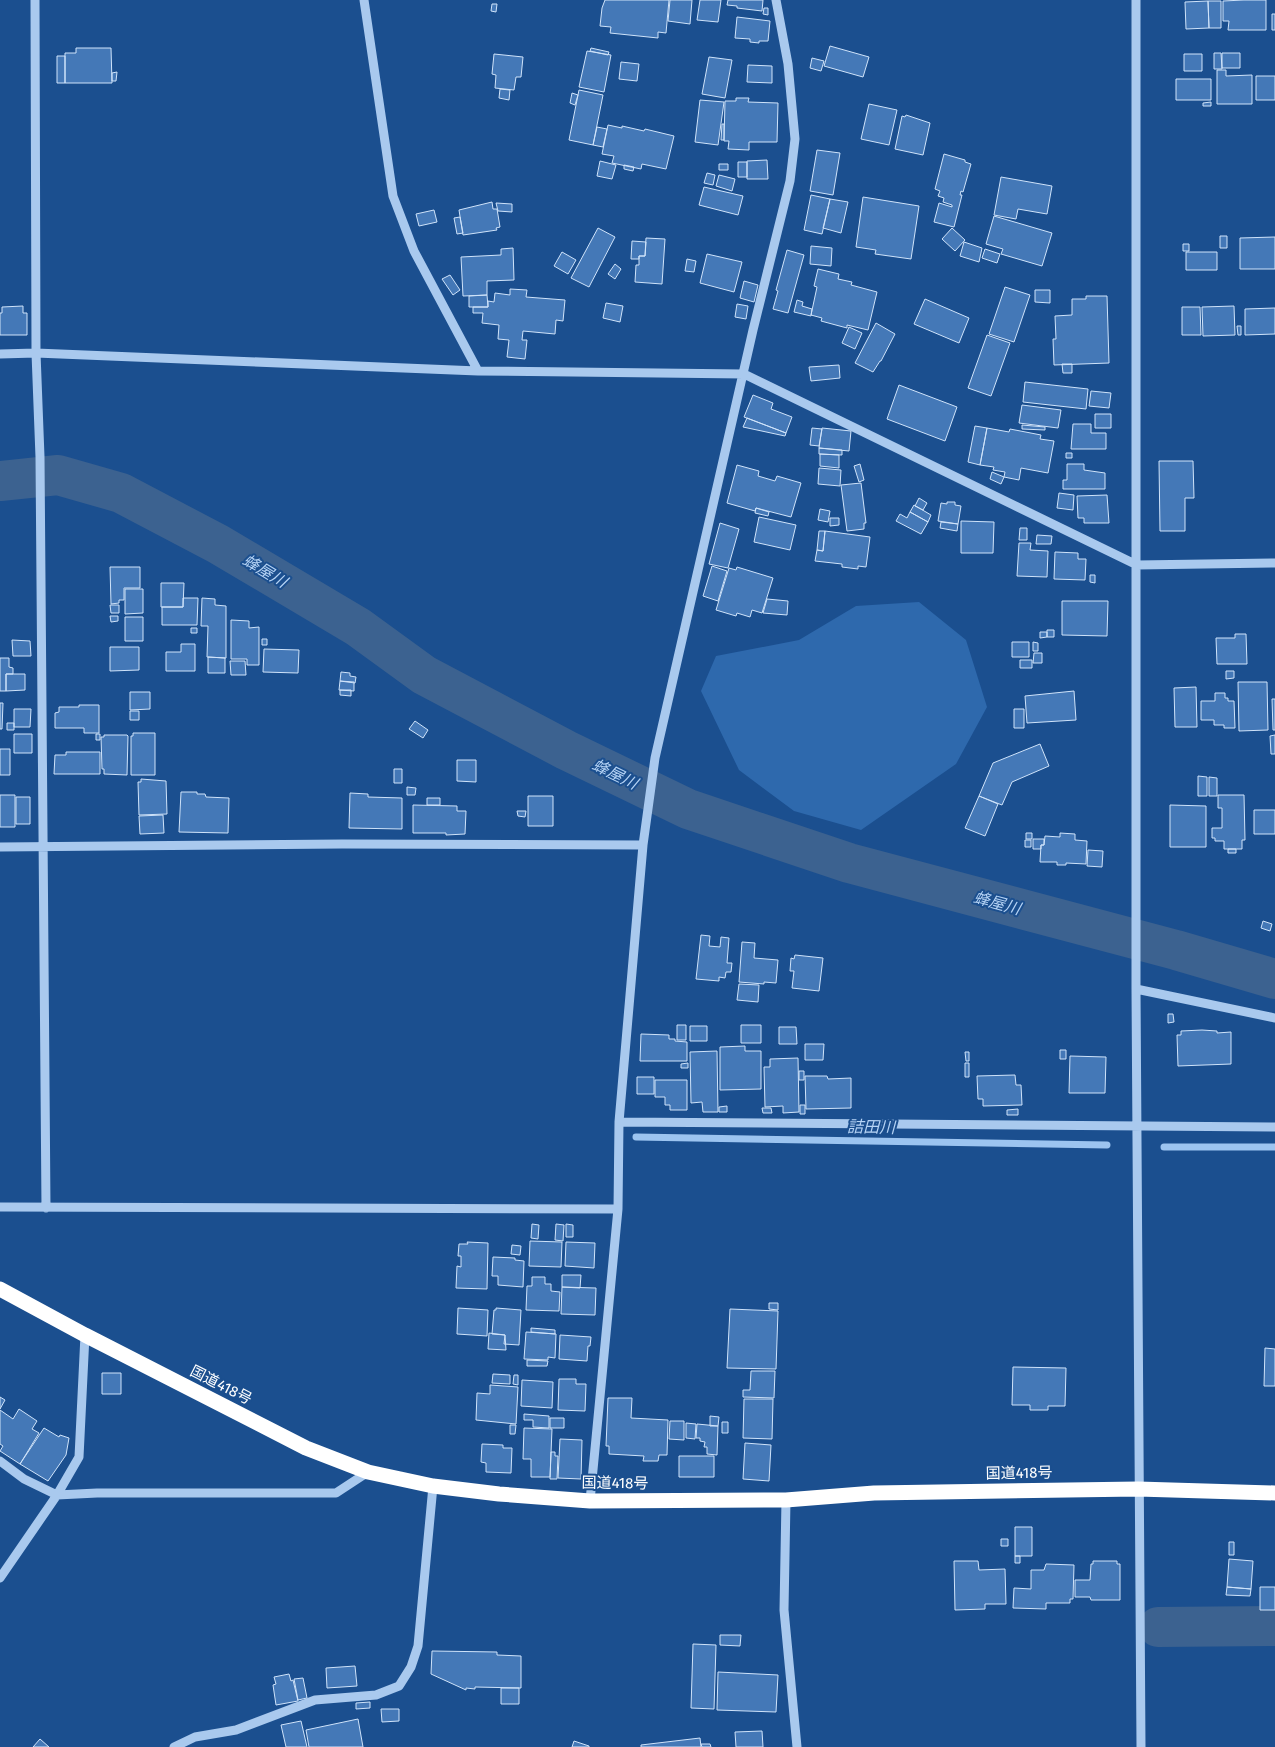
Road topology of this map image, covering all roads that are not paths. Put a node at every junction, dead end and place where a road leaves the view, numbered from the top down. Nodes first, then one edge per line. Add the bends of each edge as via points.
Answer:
1 (35, 0) edge
2 (364, 0) edge
3 (776, 0) edge
4 (1136, 0) edge
5 (0, 354) edge
6 (36, 354) junction
7 (478, 371) junction
8 (744, 374) junction
9 (1275, 563) edge
10 (1136, 565) junction
11 (644, 845) junction
12 (43, 846) junction
13 (0, 847) edge
14 (1136, 989) junction
15 (1275, 1018) edge
16 (619, 1122) junction
17 (1137, 1125) junction
18 (1275, 1127) edge
19 (0, 1207) edge
20 (46, 1208) junction
21 (618, 1209) junction
22 (0, 1289) edge
23 (85, 1335) junction
24 (0, 1461) edge
25 (368, 1472) junction
26 (433, 1486) junction
27 (1138, 1489) junction
28 (1275, 1493) edge
29 (57, 1495) junction
30 (786, 1500) junction
31 (590, 1501) junction
32 (0, 1578) edge
33 (174, 1747) edge
34 (797, 1747) edge
35 (1141, 1747) edge

1 - 6 street
2 - 7 street via 393,196 414,251
3 - 8 street via 788,64 795,139 790,181
4 - 10 street
5 - 6 street
6 - 7 street
6 - 12 street via 40,457
7 - 8 street
8 - 10 street
8 - 11 street via 654,758
9 - 10 street
10 - 14 street
11 - 12 street
11 - 16 street
12 - 13 street
12 - 20 street
14 - 15 street
14 - 17 street
16 - 17 street
16 - 21 street
17 - 18 street
17 - 27 street
19 - 20 street
20 - 21 street
21 - 31 street
22 - 23 highway, 国道418号
23 - 25 highway, 国道418号 via 306,1448
23 - 29 street via 79,1457
24 - 29 street via 24,1479
25 - 26 highway, 国道418号
25 - 29 street via 336,1494 97,1492
26 - 31 highway, 国道418号
26 - 33 street via 418,1646 399,1686 376,1695 315,1700 236,1730 195,1737
27 - 28 highway, 国道418号
27 - 30 highway, 国道418号 via 874,1493
27 - 35 street
29 - 32 street
30 - 31 highway, 国道418号
30 - 34 street via 784,1610

